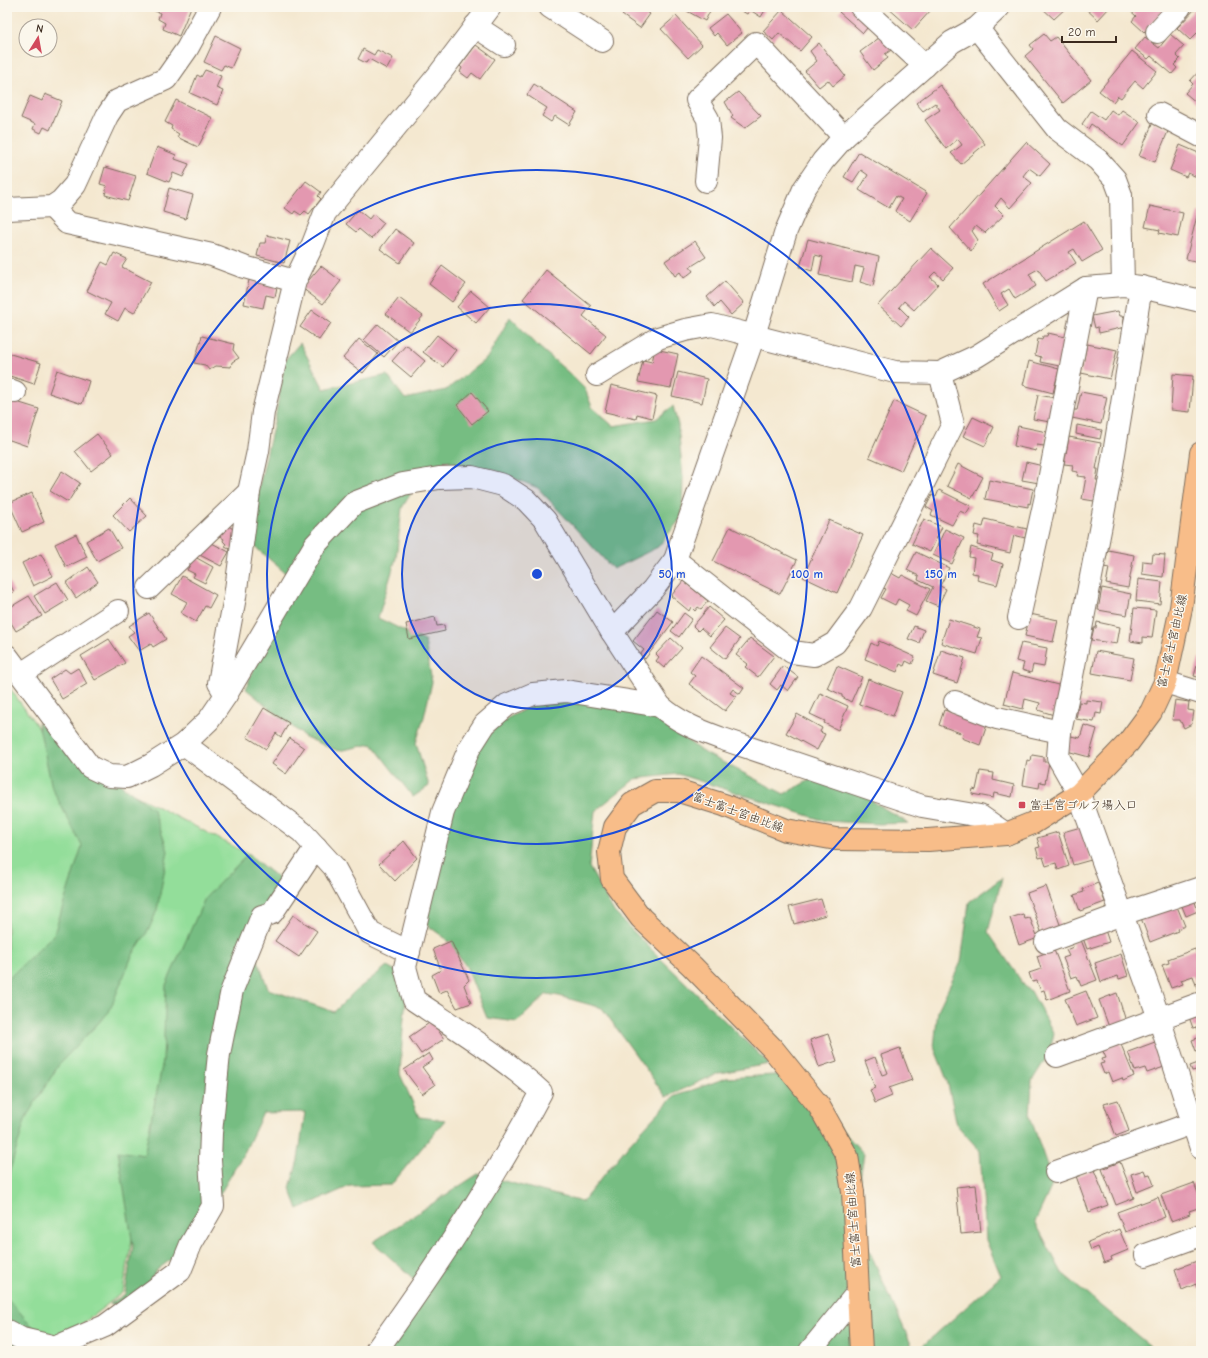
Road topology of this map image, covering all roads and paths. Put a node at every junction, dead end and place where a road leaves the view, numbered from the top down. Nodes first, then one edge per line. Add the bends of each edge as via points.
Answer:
1 (210, 7) edge
2 (490, 7) edge
3 (550, 7) edge
4 (861, 7) edge
5 (999, 7) edge
6 (1180, 7) edge
7 (475, 26) junction
8 (977, 28) junction
9 (1157, 32) dead end
10 (602, 41) dead end
11 (504, 45) dead end
12 (925, 66) junction
13 (1158, 114) dead end
14 (1201, 136) edge
15 (844, 137) junction
16 (706, 180) dead end
17 (52, 208) junction
18 (7, 209) edge
19 (295, 281) junction
20 (1132, 286) junction
21 (1086, 288) junction
22 (1201, 301) edge
23 (754, 334) junction
24 (940, 373) junction
25 (597, 375) dead end
26 (1201, 453) edge
27 (249, 492) junction
28 (675, 560) junction
29 (149, 588) dead end
30 (118, 611) dead end
31 (1019, 618) dead end
32 (612, 632) junction
33 (7, 656) edge
34 (21, 674) junction
35 (1165, 682) junction
36 (1201, 693) edge
37 (226, 695) junction
38 (955, 702) dead end
39 (660, 706) junction
40 (1060, 732) junction
41 (184, 744) junction
42 (1079, 794) junction
43 (1006, 834) junction
44 (316, 847) junction
45 (1201, 888) edge
46 (1122, 914) junction
47 (1046, 942) dead end
48 (408, 952) junction
49 (1201, 1003) edge
50 (1159, 1018) junction
51 (1057, 1056) dead end
52 (1196, 1121) edge
53 (1201, 1148) edge
54 (1056, 1172) dead end
55 (1201, 1235) edge
56 (1146, 1255) dead end
57 (858, 1292) junction
58 (7, 1331) edge
59 (376, 1351) edge
60 (810, 1351) edge
61 (861, 1351) edge

1 - 17 street via 187,49 166,79 117,101 107,116 75,185
2 - 7 street
3 - 10 street
4 - 12 street
5 - 8 street
6 - 9 street
7 - 11 street
7 - 19 street via 440,73 325,213
8 - 12 street via 952,42
8 - 20 street via 1057,129 1098,160 1115,179 1121,195
12 - 15 street
13 - 14 street
15 - 16 street via 756,43 697,100 708,119 710,138
15 - 23 street via 823,161 804,189 786,231
17 - 18 street
17 - 19 street via 68,223 212,255
19 - 27 street via 263,412
20 - 21 street
20 - 22 street
20 - 40 street via 1108,486
21 - 24 street via 977,356
21 - 31 street via 1046,496
23 - 24 street via 895,372
23 - 25 street via 712,324 686,330 658,338
23 - 28 street
24 - 28 street via 953,424 860,608 835,643 814,654 792,652
26 - 35 main road, 富士富士宮由比線 via 1181,608
27 - 29 street
27 - 37 street via 235,597 219,683
28 - 32 street via 653,589
30 - 34 street
32 - 37 street via 545,520 526,500 503,485 472,477 439,478 403,484 354,503 316,545
32 - 39 street
33 - 34 street
34 - 41 street via 90,767 109,776 127,777
35 - 36 street
35 - 42 main road, 富士富士宮由比線 via 1151,712 1128,743
37 - 41 street via 209,720
38 - 40 street via 997,718
39 - 43 street via 688,726 720,738 922,806 980,816
39 - 48 street via 566,690 533,694 507,706 485,724 469,749 443,812
40 - 42 street via 1058,757
41 - 44 street via 302,832
42 - 43 main road, 富士富士宮由比線 via 1033,823
42 - 46 street
43 - 57 main road, 富士富士宮由比線 via 928,840 836,839 786,830 724,805 679,791 655,791 632,804 615,827 609,852 612,879 641,918 773,1049 819,1106 847,1156 853,1192
44 - 48 street via 334,867 370,933
44 - 58 street via 272,914 262,916 232,990 219,1054 211,1133 213,1206 191,1244 180,1271 105,1326 56,1347 22,1339
45 - 46 street
46 - 47 street
46 - 50 street
48 - 59 street via 405,967 414,1000 482,1046 541,1092 519,1133 428,1280
49 - 50 street
50 - 51 street
50 - 52 street
52 - 53 street
52 - 54 street
55 - 56 street
57 - 60 street
57 - 61 main road, 富士富士宮由比線

